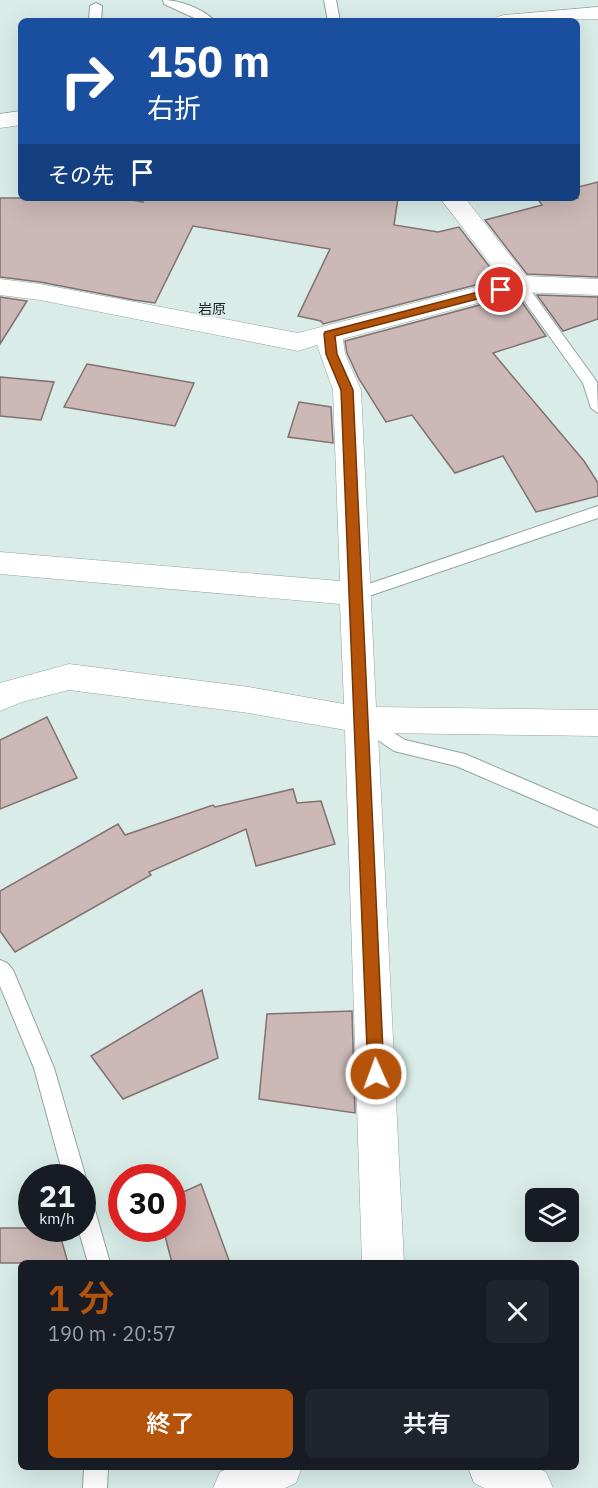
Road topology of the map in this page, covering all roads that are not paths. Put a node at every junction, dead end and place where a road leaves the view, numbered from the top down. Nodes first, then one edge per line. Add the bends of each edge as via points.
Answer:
1 (169, 0) edge
2 (330, 0) edge
3 (523, 0) edge
4 (96, 6) dead end
5 (598, 13) edge
6 (95, 18) edge
7 (204, 18) edge
8 (333, 18) edge
9 (509, 18) edge
10 (541, 18) edge
11 (18, 118) edge
12 (0, 121) edge
13 (454, 201) edge
14 (519, 284) junction
15 (0, 287) edge
16 (598, 287) edge
17 (329, 334) junction
18 (598, 408) edge
19 (598, 512) edge
20 (0, 563) edge
21 (357, 594) junction
22 (0, 698) edge
23 (362, 720) junction
24 (598, 723) edge
25 (598, 819) edge
26 (0, 969) edge
27 (71, 1164) edge
28 (93, 1242) edge
29 (98, 1260) edge
30 (383, 1260) edge
31 (96, 1470) edge
32 (274, 1470) edge
33 (496, 1470) edge
34 (95, 1488) edge
35 (236, 1488) edge
36 (530, 1488) edge

1 - 7 lane
2 - 8 lane
3 - 9 street
4 - 6 lane
5 - 10 street
11 - 12 street
13 - 14 street
14 - 16 street
14 - 17 street
14 - 18 lane via 590,382
15 - 17 street via 298,342
17 - 21 street via 332,354 347,390
19 - 21 lane
20 - 21 street
21 - 23 street
22 - 23 street via 69,676
23 - 24 street
23 - 25 lane via 400,746 459,759
23 - 30 street
26 - 27 lane via 44,1068
28 - 29 lane
31 - 34 lane
32 - 35 street
33 - 36 street

